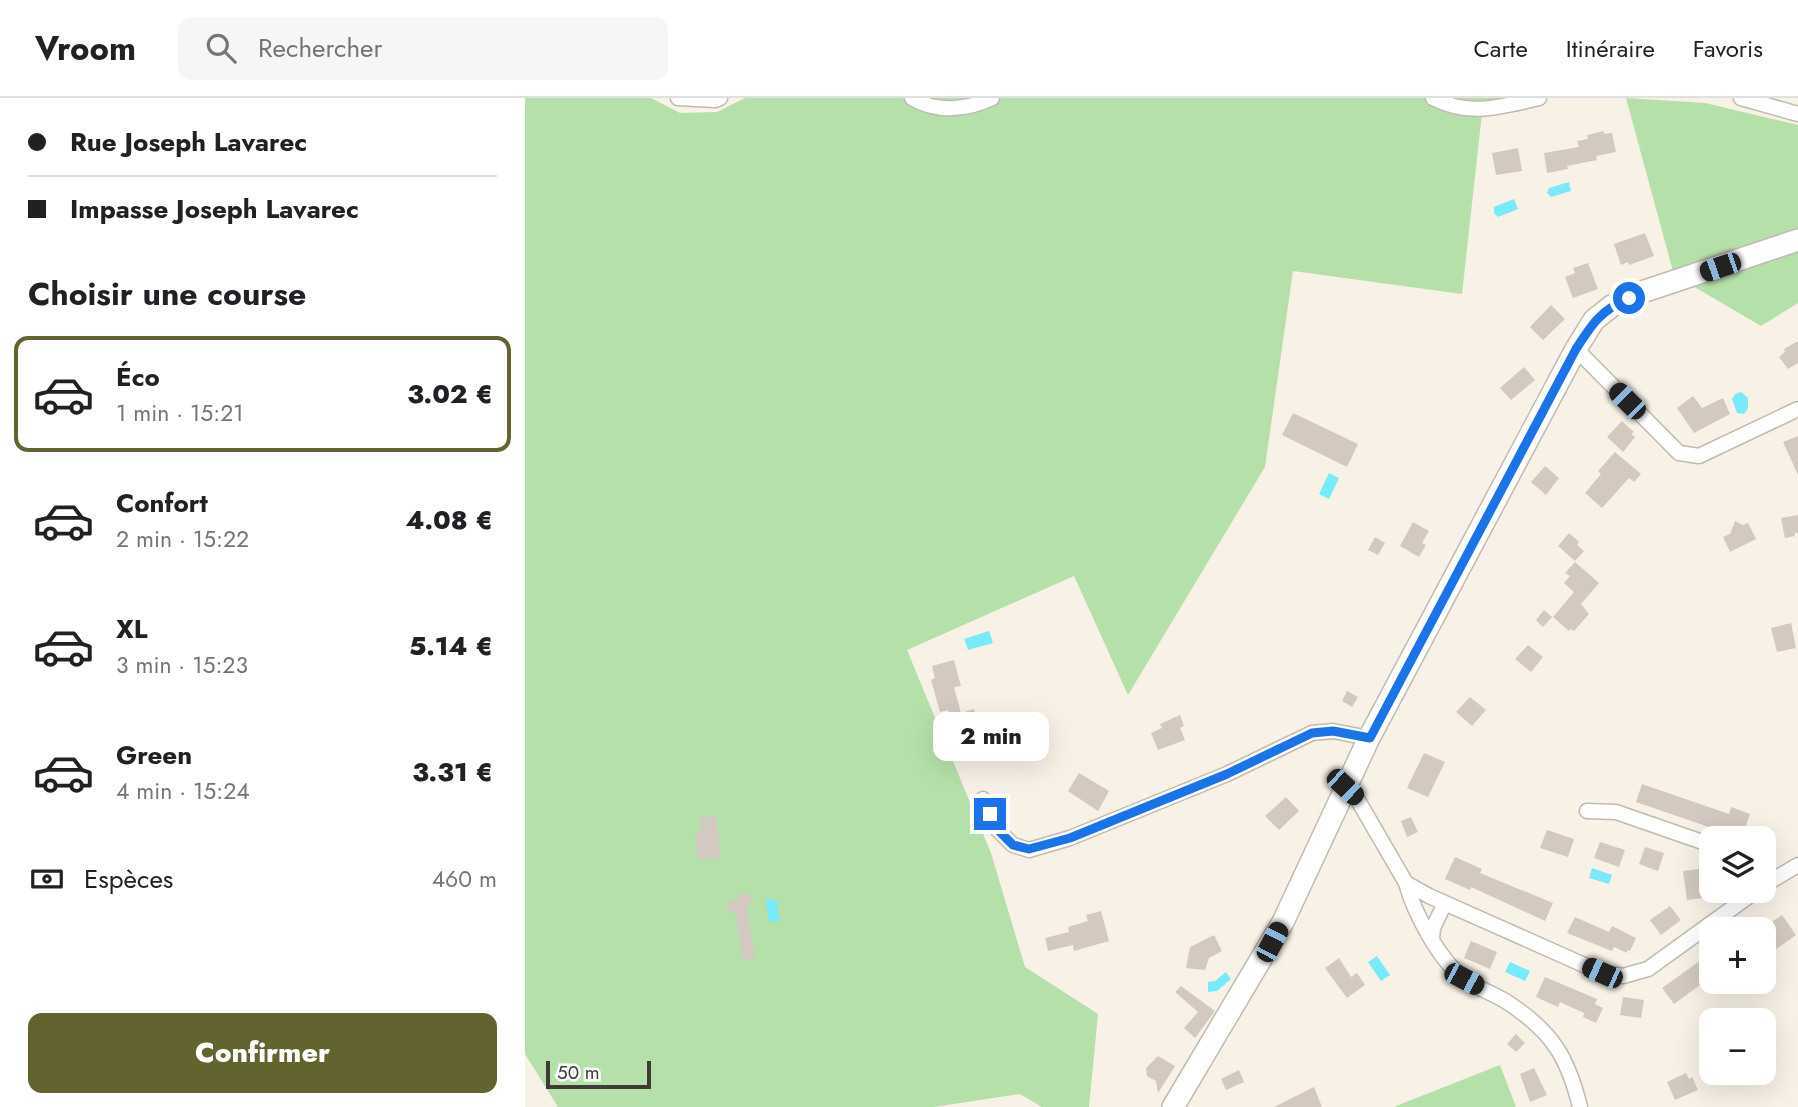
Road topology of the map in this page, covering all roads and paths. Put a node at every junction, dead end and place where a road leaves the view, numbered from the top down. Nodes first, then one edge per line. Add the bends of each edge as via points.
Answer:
1 (678, 98) edge
2 (720, 98) edge
3 (912, 98) edge
4 (992, 98) edge
5 (1433, 98) edge
6 (1539, 98) edge
7 (1741, 98) edge
8 (1798, 114) edge
9 (1798, 240) edge
10 (1576, 349) junction
11 (1798, 409) edge
12 (1370, 738) junction
13 (1345, 787) junction
14 (983, 799) dead end
15 (1587, 811) dead end
16 (1699, 841) edge
17 (1798, 865) edge
18 (1778, 875) edge
19 (1406, 883) junction
20 (1445, 903) junction
21 (1739, 903) edge
22 (1432, 939) junction
23 (1174, 1107) edge
24 (1580, 1107) edge

1 - 2 street
3 - 4 street via 953,108
5 - 6 street via 1448,106 1485,110
7 - 8 street
9 - 10 street via 1613,304 1594,320
10 - 11 street via 1679,453 1699,456
10 - 12 street
12 - 13 street
12 - 14 street via 1333,731 1312,733 1227,774 1070,838 1029,849 1013,845 997,829
13 - 19 street via 1356,797
13 - 23 street via 1283,922
15 - 16 street via 1616,812
17 - 18 street
19 - 20 street
19 - 22 street
20 - 21 street via 1602,973 1623,976 1648,969
20 - 22 street
22 - 24 street via 1464,979 1510,1004 1554,1040 1573,1076

